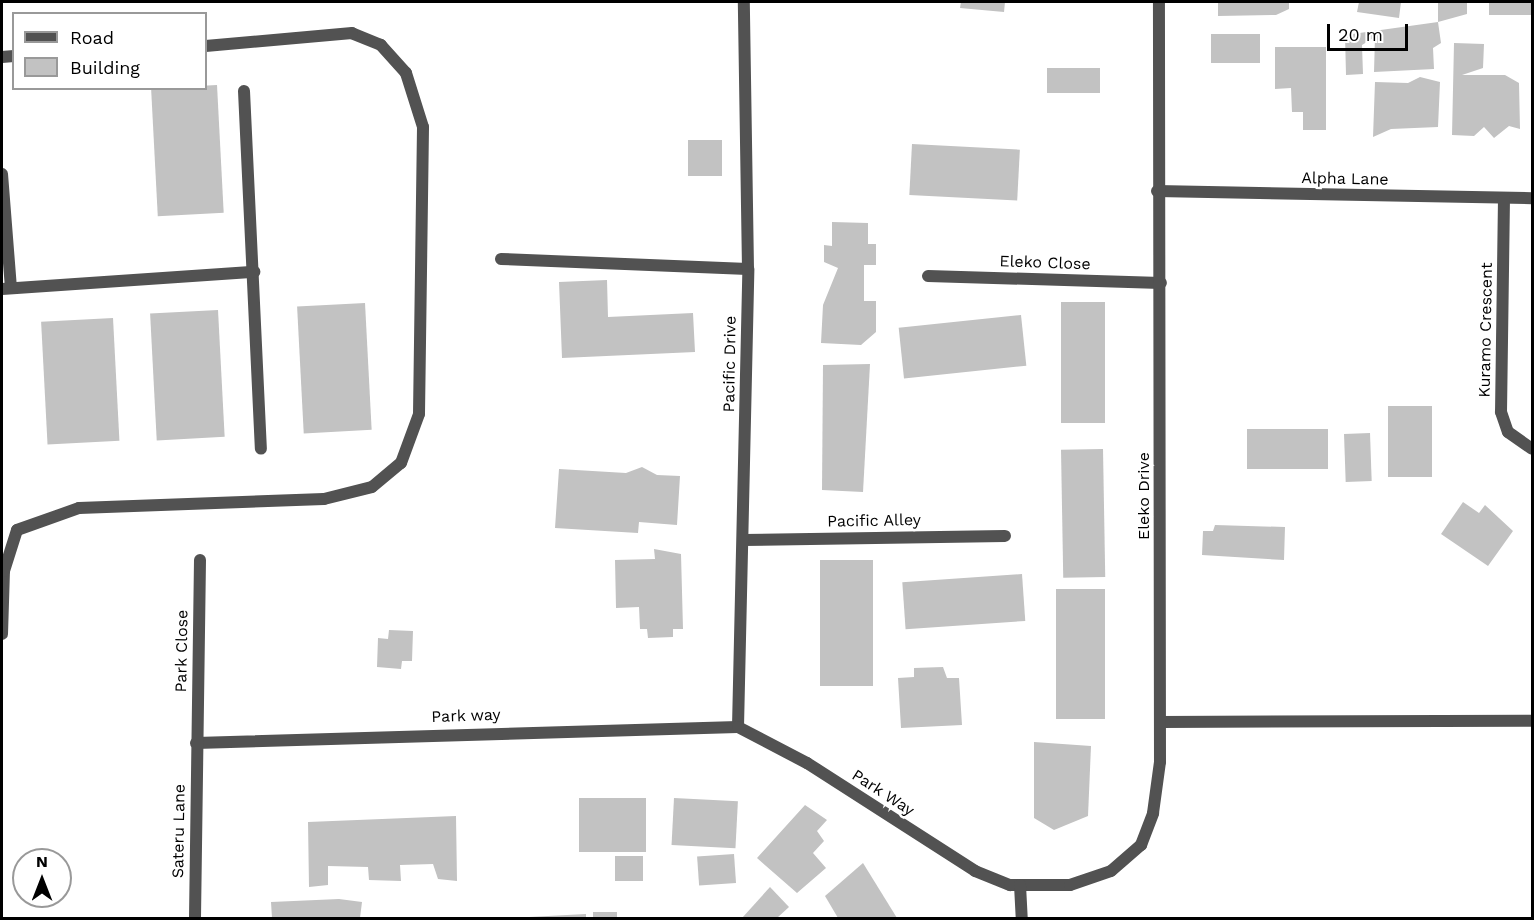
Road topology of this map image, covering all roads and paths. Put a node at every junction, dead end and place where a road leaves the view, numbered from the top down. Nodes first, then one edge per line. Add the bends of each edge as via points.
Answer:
1 (744, 2) edge
2 (1159, 2) edge
3 (207, 46) edge
4 (244, 91) dead end
5 (2, 174) edge
6 (1157, 192) junction
7 (1504, 198) junction
8 (1533, 198) edge
9 (501, 259) dead end
10 (748, 269) junction
11 (254, 272) junction
12 (928, 276) dead end
13 (1161, 284) junction
14 (6, 288) edge
15 (261, 449) dead end
16 (1533, 449) edge
17 (1005, 536) dead end
18 (743, 540) junction
19 (200, 560) dead end
20 (2, 634) edge
21 (1533, 721) edge
22 (1160, 722) junction
23 (738, 727) junction
24 (196, 743) junction
25 (1015, 885) junction
26 (195, 918) edge
27 (1022, 918) edge

1 - 10 street, Pacific Drive
2 - 6 street, Eleko Drive
3 - 20 street via 352,33 381,45 406,73 423,127 419,414 401,463 372,487 324,499 79,508 18,530 4,571
4 - 11 street
5 - 14 street
6 - 7 street, Alpha Lane
6 - 13 street, Eleko Drive
7 - 8 street, Alpha Lane
7 - 16 street, Kuramo Crescent via 1501,412 1508,432
9 - 10 street
10 - 18 street, Pacific Drive
11 - 14 street
11 - 15 street
12 - 13 street, Eleko Close
13 - 22 street, Eleko Drive
17 - 18 street, Pacific Alley
18 - 23 street, Pacific Drive
19 - 24 street, Park Close
21 - 22 street
22 - 25 street, Eleko Drive via 1153,813 1141,845 1111,871 1070,885
23 - 24 street, Park way
23 - 25 street, Park Way via 807,763 975,871
24 - 26 street, Sateru Lane
25 - 27 street

